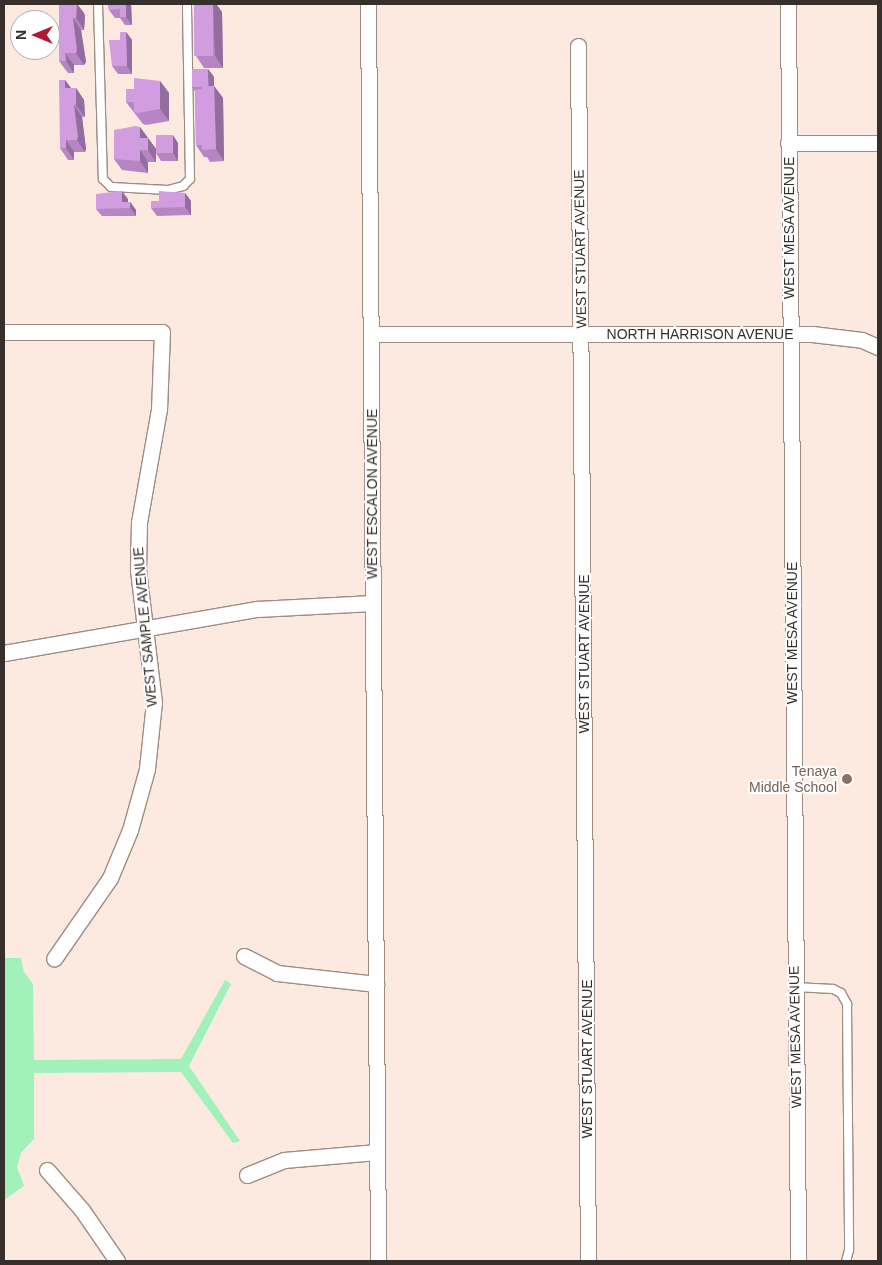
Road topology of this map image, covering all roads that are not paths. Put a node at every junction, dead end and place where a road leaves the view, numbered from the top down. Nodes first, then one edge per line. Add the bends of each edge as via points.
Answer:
1 (98, 4) edge
2 (187, 4) edge
3 (368, 4) edge
4 (788, 4) edge
5 (578, 46) dead end
6 (788, 143) junction
7 (878, 143) edge
8 (4, 332) edge
9 (371, 334) junction
10 (581, 334) junction
11 (790, 334) junction
12 (878, 347) edge
13 (373, 602) junction
14 (146, 630) junction
15 (4, 653) edge
16 (244, 956) dead end
17 (54, 959) dead end
18 (376, 984) junction
19 (795, 987) junction
20 (377, 1152) junction
21 (47, 1170) dead end
22 (247, 1175) dead end
23 (117, 1261) edge
24 (378, 1261) edge
25 (588, 1261) edge
26 (798, 1261) edge
27 (846, 1261) edge

1 - 2 lane via 103,179 111,187 168,190 183,186 190,179
3 - 9 street, WEST ESCALON AVENUE
4 - 6 street, WEST MESA AVENUE
5 - 10 street, WEST STUART AVENUE
6 - 7 street
6 - 11 street, WEST MESA AVENUE
8 - 14 street, WEST SAMPLE AVENUE via 162,332 158,409 139,522 138,570
9 - 10 street, NORTH HARRISON AVENUE
9 - 13 street, WEST ESCALON AVENUE
10 - 11 street, NORTH HARRISON AVENUE
10 - 25 street, WEST STUART AVENUE
11 - 12 street, NORTH HARRISON AVENUE via 842,336
11 - 19 street, WEST MESA AVENUE
13 - 14 street via 256,609
13 - 18 street, WEST ESCALON AVENUE
14 - 15 street
14 - 17 street, WEST SAMPLE AVENUE via 154,702 147,769 130,830 110,878
16 - 18 street via 256,965 278,973
18 - 20 street, WEST ESCALON AVENUE
19 - 26 street, WEST MESA AVENUE
19 - 27 lane via 833,989 841,993 847,1004 850,1250
20 - 22 street via 284,1160
20 - 24 street, WEST ESCALON AVENUE
21 - 23 street via 82,1210

